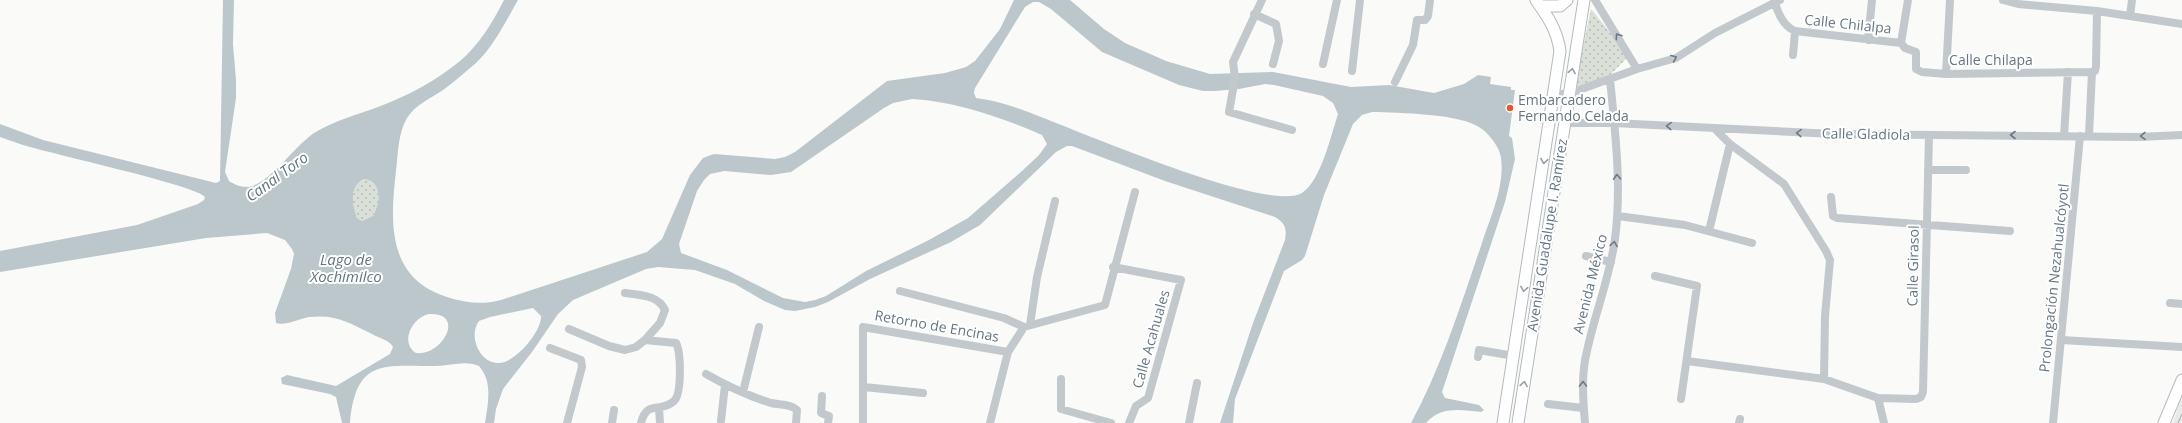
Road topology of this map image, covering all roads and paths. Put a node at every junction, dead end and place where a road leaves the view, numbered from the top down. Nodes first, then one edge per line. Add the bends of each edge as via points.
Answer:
1 (1262, 0) edge
2 (1337, 0) edge
3 (1360, 0) edge
4 (1430, 0) edge
5 (1567, 0) edge
6 (1584, 0) edge
7 (1595, 0) edge
8 (1872, 0) edge
9 (1908, 0) edge
10 (1950, 0) edge
11 (2003, 0) edge
12 (2132, 0) edge
13 (1776, 1) edge
14 (1539, 3) edge
15 (2097, 11) junction
16 (1254, 14) junction
17 (2130, 16) junction
18 (2182, 24) edge
19 (1795, 31) junction
20 (1868, 40) junction
21 (1901, 43) junction
22 (1793, 55) dead end
23 (1273, 64) dead end
24 (1323, 64) dead end
25 (1637, 69) junction
26 (1916, 69) joint
27 (1352, 71) dead end
28 (2068, 72) junction
29 (2093, 72) junction
30 (1946, 74) junction
31 (1610, 78) junction
32 (1395, 82) dead end
33 (1554, 94) junction
34 (1568, 94) junction
35 (1550, 122) junction
36 (1564, 123) junction
37 (1614, 123) junction
38 (1292, 130) dead end
39 (1715, 130) junction
40 (1929, 135) junction
41 (2089, 135) junction
42 (2182, 135) edge
43 (2064, 136) junction
44 (2080, 136) junction
45 (1730, 144) junction
46 (1928, 170) junction
47 (1966, 170) dead end
48 (1135, 192) dead end
49 (1831, 197) dead end
50 (1055, 201) dead end
51 (1618, 216) junction
52 (1926, 226) junction
53 (1709, 231) junction
54 (2010, 231) dead end
55 (1752, 243) dead end
56 (1586, 256) dead end
57 (1611, 262) junction
58 (1113, 267) junction
59 (1655, 276) dead end
60 (900, 291) dead end
61 (625, 293) dead end
62 (2170, 303) dead end
63 (2182, 304) edge
64 (1027, 326) junction
65 (759, 327) dead end
66 (569, 329) dead end
67 (645, 340) junction
68 (2061, 340) junction
69 (2182, 347) edge
70 (550, 348) dead end
71 (1008, 352) junction
72 (1514, 356) junction
73 (1478, 357) dead end
74 (1687, 361) junction
75 (706, 374) dead end
76 (1061, 379) dead end
77 (1824, 379) junction
78 (2182, 380) edge
79 (1197, 384) dead end
80 (725, 385) junction
81 (864, 387) junction
82 (743, 392) junction
83 (922, 393) dead end
84 (822, 396) dead end
85 (1878, 398) junction
86 (1681, 399) dead end
87 (1548, 404) dead end
88 (659, 408) junction
89 (1583, 408) junction
90 (614, 410) dead end
91 (721, 421) dead end
92 (568, 423) edge
93 (612, 423) edge
94 (641, 423) edge
95 (660, 423) edge
96 (796, 423) edge
97 (828, 423) edge
98 (863, 423) edge
99 (990, 423) edge
100 (1111, 423) edge
101 (1129, 423) edge
102 (1189, 423) edge
103 (1503, 423) edge
104 (1518, 423) edge
105 (1585, 423) edge
106 (1884, 423) edge
107 (2053, 423) edge
108 (2164, 423) edge

1 - 16 street
2 - 24 street
3 - 27 street
4 - 32 street via 1428,16 1425,20 1418,20 1415,23 1413,45
5 - 14 main road via 1560,6
34 -> 6 main road, Avenida Guadalupe I. Ramírez
25 -> 7 street
8 - 20 street
9 - 21 street
10 - 30 street
11 - 15 street via 2018,4
12 - 17 street
13 - 19 street, Calle Chilalpa via 1783,22
25 -> 13 street via 1676,58 1715,33
14 - 33 main road, Avenida Guadalupe I. Ramírez via 1558,37 1560,51
15 - 17 street
15 - 29 street
16 - 23 street via 1276,24 1280,41
16 - 38 street via 1234,62 1235,78 1229,112
17 - 18 street
19 - 20 street, Calle Chilalpa
19 - 22 street
20 - 21 street, Calle Chilalpa
21 - 26 street, Calle Chilalpa via 1905,48 1916,52
25 - 31 street
26 - 30 street, Calle Chilapa
28 - 29 street, Calle Chilapa
28 - 30 street, Calle Chilapa
28 - 43 street
29 - 41 street
31 - 34 street
31 - 37 street, Avenida México
33 - 34 street
33 - 35 main road, Avenida Guadalupe I. Ramírez
34 - 36 main road, Avenida Guadalupe I. Ramírez
35 - 36 main road, Calle Gladiola
35 -> 72 main road, Avenida Guadalupe I. Ramírez
36 - 37 street, Calle Gladiola
104 -> 36 main road, Avenida Guadalupe I. Ramírez
39 -> 37 street, Calle Gladiola
51 -> 37 street, Avenida México
40 -> 39 street, Calle Gladiola
39 - 45 street
43 -> 40 street, Calle Gladiola
40 - 46 street, Calle Girasol
42 -> 41 street, Calle Gladiola
41 - 44 street, Calle Gladiola
43 - 44 street, Calle Gladiola
44 - 68 street, Prolongación Nezahualcóyotl
45 - 53 street
45 - 77 street via 1784,184 1830,260 1825,316
46 - 47 street
46 - 52 street, Calle Girasol
48 - 58 street
49 - 52 street via 1833,216
50 - 64 street
51 - 53 street via 1685,225
57 -> 51 street, Avenida México
52 - 54 street
52 - 85 street, Calle Girasol via 1923,392 1921,397 1916,399
53 - 55 street
56 - 57 street
89 -> 57 street, Avenida México via 1587,352
58 - 64 street via 1105,305
58 - 101 street, Calle Acahuales via 1181,280 1148,398 1136,406
59 - 74 street via 1697,286
60 - 64 street
61 - 67 street via 650,297 663,305 665,310 660,323
62 - 63 street
64 - 71 street
65 - 82 street
66 - 67 street via 625,350 636,347
67 - 88 street via 676,343 679,348 678,394 675,400
68 - 69 street
68 - 107 street, Prolongación Nezahualcóyotl
70 - 92 street via 581,360 582,368
71 - 81 street, Retorno de Encinas via 863,327
71 - 99 street
72 - 73 street via 1479,350
72 - 103 main road, Avenida Guadalupe I. Ramírez
74 - 77 street
74 - 86 street
75 - 80 street
76 - 100 street via 1061,409
77 - 85 street
78 - 108 main road
79 - 102 street
80 - 82 street
80 - 91 street
81 - 83 street
81 - 98 street, Retorno de Encinas
82 - 96 street via 771,403 794,406 797,410
84 - 97 street via 821,413 829,416
85 - 106 street
87 - 89 street
88 - 94 street via 649,408 645,411
88 - 95 street
89 - 105 street, Avenida México
90 - 93 street

